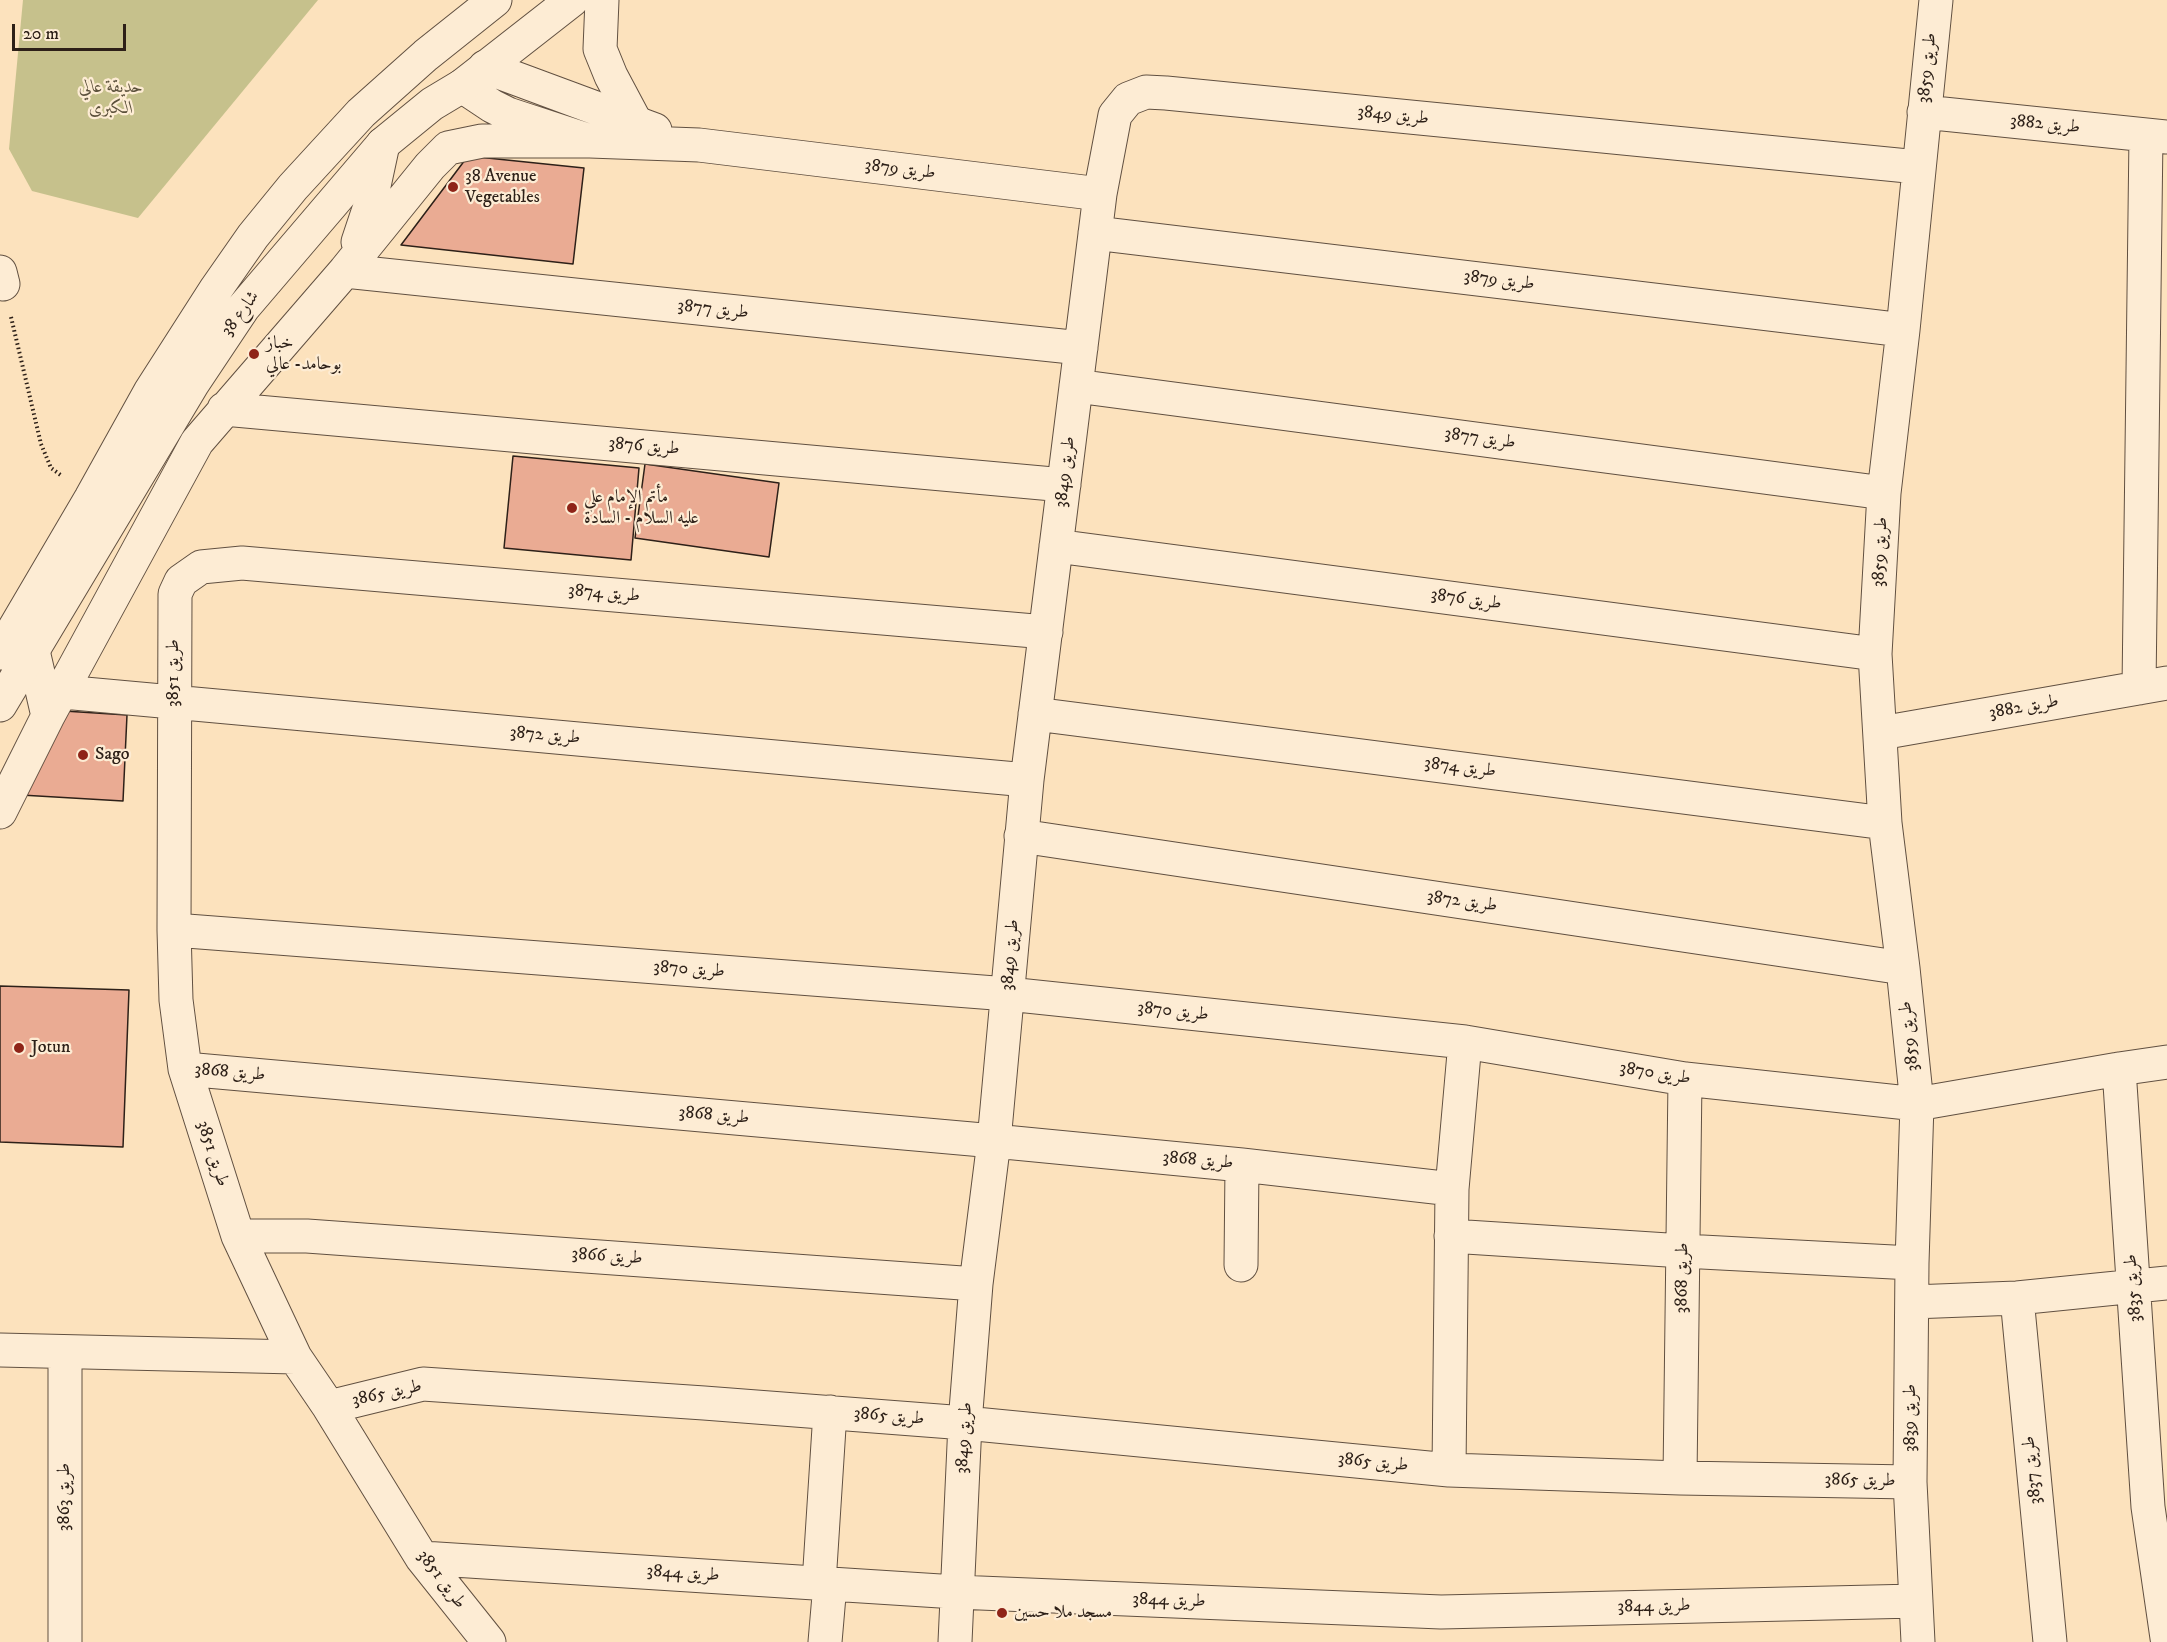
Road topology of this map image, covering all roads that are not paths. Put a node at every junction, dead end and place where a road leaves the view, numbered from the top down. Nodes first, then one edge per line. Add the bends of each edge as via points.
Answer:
1 (495, 0) edge
2 (572, 0) edge
3 (602, 0) edge
4 (1936, 0) edge
5 (456, 59) junction
6 (1924, 112) junction
7 (636, 123) junction
8 (2157, 136) edge
9 (590, 141) junction
10 (382, 144) junction
11 (699, 145) junction
12 (1918, 167) junction
13 (1100, 194) junction
14 (1095, 233) junction
15 (345, 271) junction
16 (1903, 330) junction
17 (1081, 348) junction
18 (1077, 386) junction
19 (224, 409) junction
20 (1064, 485) junction
21 (1884, 493) junction
22 (1056, 546) junction
23 (175, 594) joint
24 (1046, 632) junction
25 (33, 651) junction
26 (0, 653) edge
27 (1875, 654) junction
28 (2153, 686) edge
29 (174, 702) junction
30 (55, 704) junction
31 (0, 705) edge
32 (1035, 714) junction
33 (1881, 733) junction
34 (1027, 780) junction
35 (0, 812) edge
36 (1885, 823) junction
37 (1022, 836) junction
38 (174, 930) junction
39 (1903, 968) junction
40 (1008, 994) junction
41 (1465, 1042) junction
42 (2167, 1062) edge
43 (2119, 1068) junction
44 (185, 1069) junction
45 (1684, 1079) junction
46 (1917, 1104) junction
47 (994, 1141) junction
48 (1242, 1165) junction
49 (1452, 1189) junction
50 (238, 1236) junction
51 (1451, 1236) junction
52 (1683, 1251) junction
53 (1912, 1263) junction
54 (1241, 1265) dead end
55 (2167, 1283) edge
56 (976, 1284) junction
57 (2134, 1287) junction
58 (2016, 1298) junction
59 (1912, 1302) junction
60 (0, 1350) edge
61 (65, 1352) junction
62 (295, 1357) junction
63 (329, 1407) junction
64 (830, 1412) junction
65 (965, 1423) junction
66 (1449, 1470) junction
67 (1680, 1478) junction
68 (1910, 1482) junction
69 (2158, 1506) edge
70 (422, 1558) junction
71 (824, 1583) junction
72 (956, 1592) junction
73 (1916, 1600) junction
74 (2167, 1638) edge
75 (64, 1642) edge
76 (489, 1642) edge
77 (825, 1642) edge
78 (955, 1642) edge
79 (1918, 1642) edge
80 (2050, 1642) edge

1 - 5 street, شارع 38
2 - 5 street, شارع 38
3 - 7 street via 600,49
4 - 6 street, طريق 3859
5 - 7 street
5 - 9 street via 484,102
5 - 10 street, شارع 38 via 432,104
5 - 26 street, شارع 38 via 361,113 253,236 150,392
6 - 8 street, طريق 3882
6 - 12 street, طريق 3859
7 - 11 street
8 - 28 street
9 - 11 street
9 - 15 street via 482,141 448,148
10 - 15 street via 369,209
10 - 25 street, شارع 38 via 243,308 193,383
11 - 13 street, طريق 3879
12 - 13 street, طريق 3849 via 1146,92 1128,99 1115,115
12 - 16 street, طريق 3859
13 - 14 street, طريق 3849
14 - 16 street, طريق 3879
14 - 17 street, طريق 3849
15 - 17 street, طريق 3877
15 - 19 street
16 - 21 street, طريق 3859
17 - 18 street, طريق 3849
18 - 20 street, طريق 3849
18 - 21 street, طريق 3877
19 - 20 street, طريق 3876
19 - 30 street via 198,442
20 - 22 street, طريق 3849
21 - 27 street, طريق 3859
22 - 24 street, طريق 3849
22 - 27 street, طريق 3876
23 - 24 street, طريق 3874 via 181,581 201,567 242,562
23 - 29 street, طريق 3851
24 - 32 street, طريق 3849
25 - 30 street
25 - 31 street, شارع 38
27 - 33 street, طريق 3859
28 - 33 street, طريق 3882
29 - 30 street, طريق 3872
29 - 34 street, طريق 3872
29 - 38 street, طريق 3851
30 - 35 street
32 - 34 street, طريق 3849
32 - 36 street, طريق 3874
33 - 36 street, طريق 3859
34 - 37 street, طريق 3849
36 - 39 street, طريق 3859
37 - 39 street, طريق 3872
37 - 40 street, طريق 3849
38 - 40 street, طريق 3870
38 - 44 street, طريق 3851 via 176,1000
39 - 46 street, طريق 3859
40 - 41 street, طريق 3870
40 - 47 street, طريق 3849
41 - 45 street, طريق 3870
41 - 49 street
42 - 43 street, طريق 3870
43 - 46 street, طريق 3870
43 - 57 street, طريق 3835
44 - 47 street, طريق 3868
44 - 50 street, طريق 3851
45 - 46 street, طريق 3870
45 - 52 street, طريق 3868
46 - 53 street, طريق 3839
47 - 48 street, طريق 3868
47 - 56 street, طريق 3849
48 - 49 street, طريق 3868
48 - 54 street, طريق 3868
49 - 51 street
50 - 56 street, طريق 3866 via 319,1237
50 - 62 street, طريق 3851
51 - 52 street
51 - 66 street
52 - 53 street
52 - 67 street, طريق 3868
53 - 59 street, طريق 3839
55 - 57 street
56 - 65 street, طريق 3849
57 - 58 street
57 - 69 street, طريق 3835
58 - 59 street
58 - 80 street, طريق 3837
59 - 68 street, طريق 3839
60 - 61 street
61 - 62 street
61 - 75 street, طريق 3863
62 - 63 street, طريق 3851
63 - 64 street, طريق 3865 via 423,1384
63 - 70 street, طريق 3851
64 - 65 street, طريق 3865
64 - 71 street
65 - 66 street, طريق 3865
65 - 72 street, طريق 3849
66 - 67 street, طريق 3865
67 - 68 street, طريق 3865
68 - 73 street, طريق 3839
69 - 74 street, طريق 3835
70 - 71 street, طريق 3844
70 - 76 street, طريق 3851
71 - 72 street, طريق 3844
71 - 77 street
72 - 73 street, طريق 3844 via 1441,1612
72 - 78 street, طريق 3849
73 - 79 street, طريق 3839

